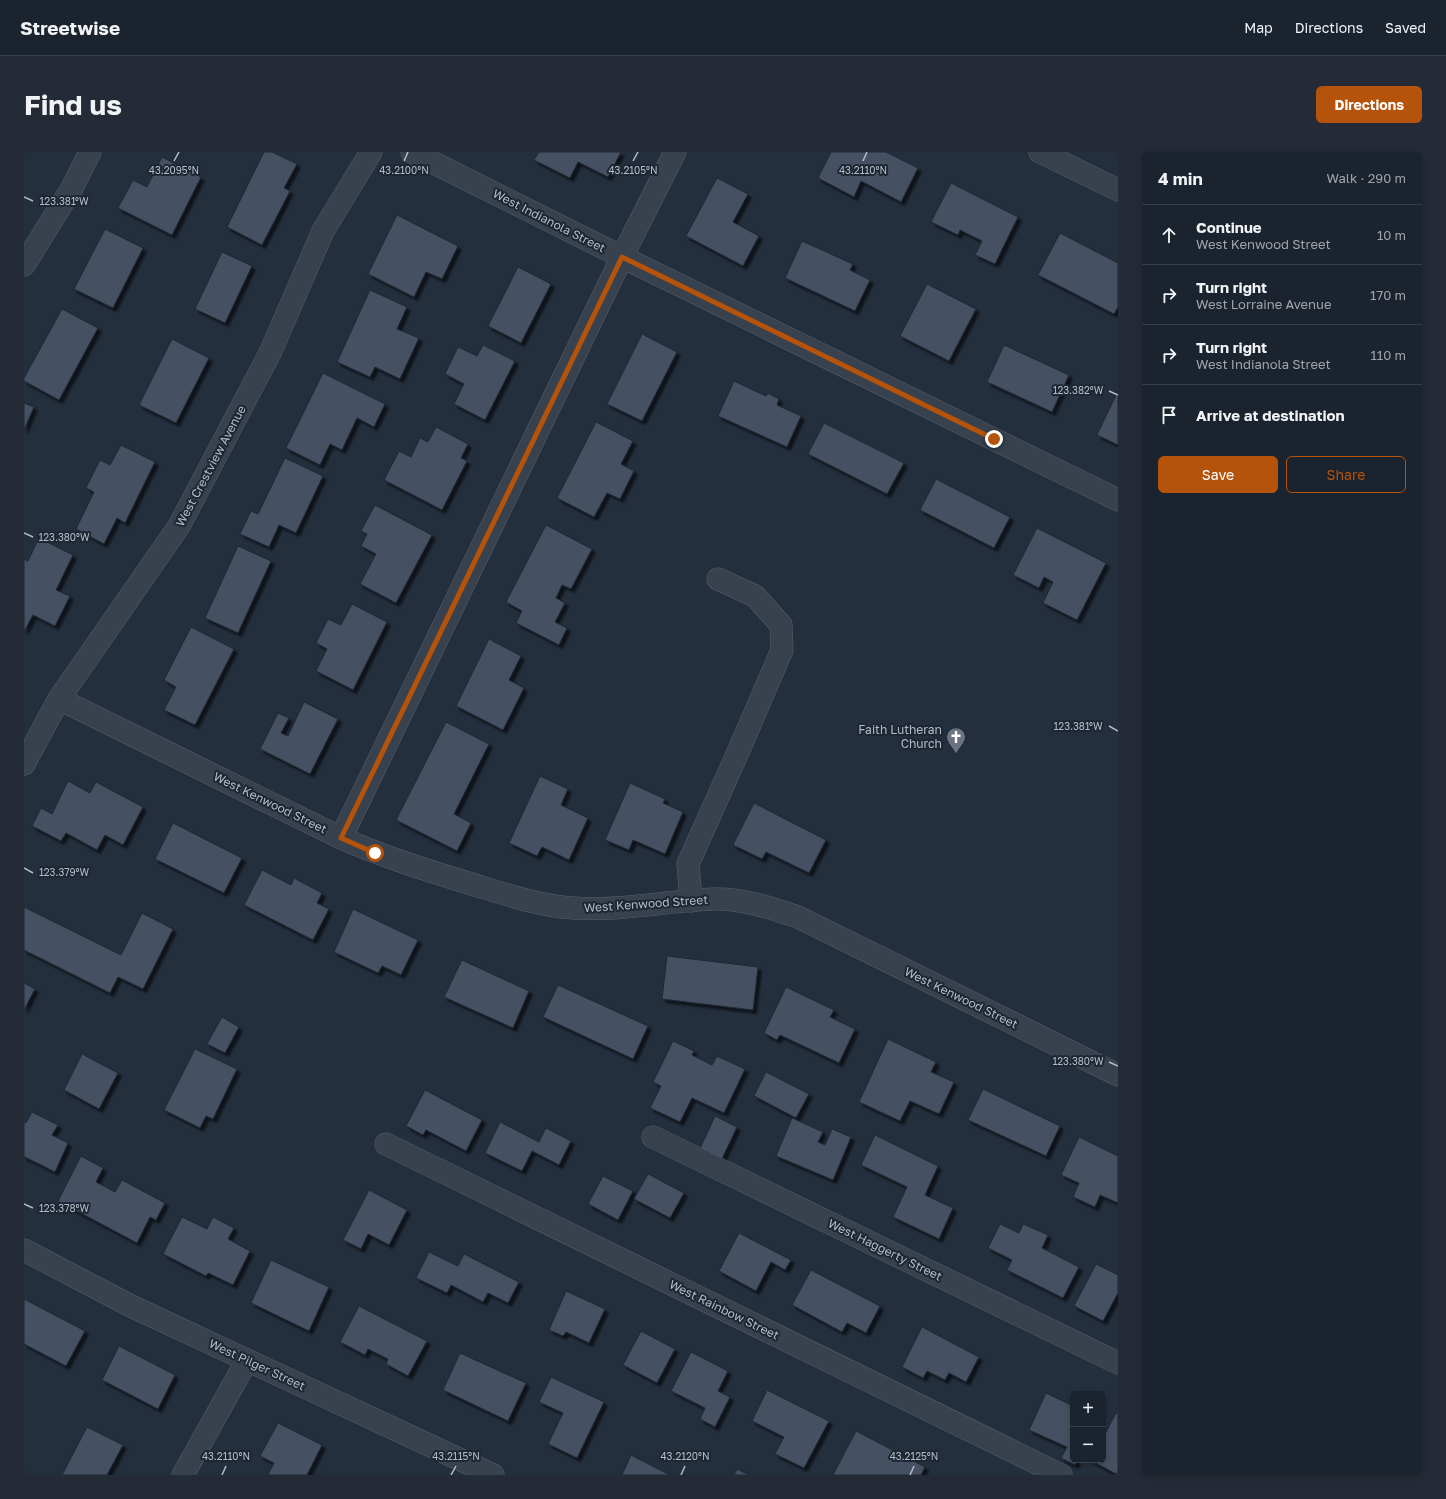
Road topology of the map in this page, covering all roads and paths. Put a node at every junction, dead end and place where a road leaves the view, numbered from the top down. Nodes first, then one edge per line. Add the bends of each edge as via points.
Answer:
1 (90, 152) edge
2 (371, 152) edge
3 (412, 152) edge
4 (675, 152) edge
5 (1040, 152) edge
6 (1118, 190) edge
7 (622, 257) junction
8 (24, 265) edge
9 (1118, 500) edge
10 (718, 578) dead end
11 (59, 699) junction
12 (24, 764) edge
13 (341, 838) junction
14 (691, 901) junction
15 (1118, 1074) edge
16 (653, 1137) dead end
17 (386, 1144) dead end
18 (24, 1250) edge
19 (247, 1360) junction
20 (1118, 1363) edge
21 (183, 1475) edge
22 (493, 1475) edge
23 (1061, 1475) edge

1 - 8 street via 72,188
2 - 11 street, West Crestview Avenue via 323,231 270,353 179,526
3 - 7 street, West Indianola Street
4 - 7 street
5 - 6 street
7 - 9 street, West Indianola Street
7 - 13 street
10 - 14 street via 755,596 781,625 782,650 688,864
11 - 12 street, West Crestview Avenue
11 - 13 street, West Kenwood Street
13 - 14 street, West Kenwood Street via 416,867 537,904 604,909
14 - 15 street, West Kenwood Street via 742,901 798,918
16 - 20 street, West Haggerty Street
17 - 23 street, West Rainbow Street
18 - 19 street, West Pilger Street via 131,1306
19 - 21 street
19 - 22 street, West Pilger Street

